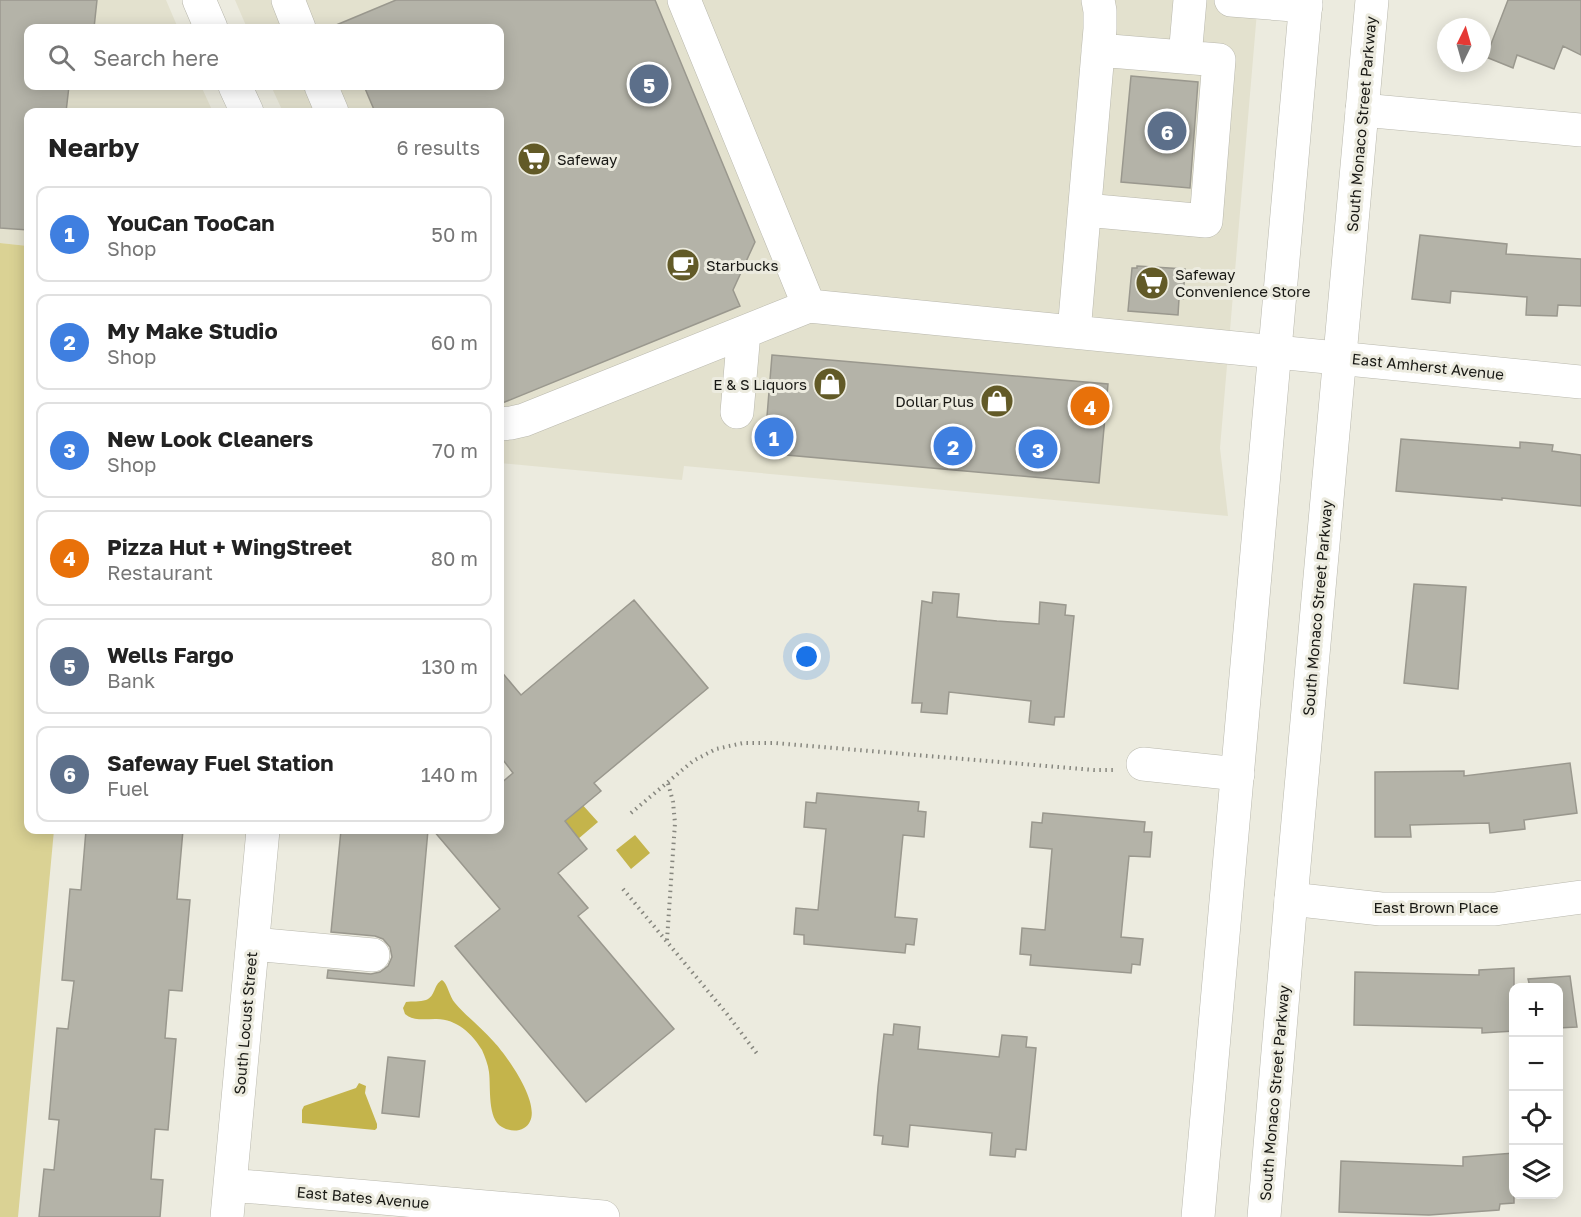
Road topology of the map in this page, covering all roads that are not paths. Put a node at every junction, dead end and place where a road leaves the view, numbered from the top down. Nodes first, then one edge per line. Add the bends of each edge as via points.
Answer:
1 (199, 0) edge
2 (288, 0) edge
3 (684, 0) edge
4 (1098, 0) edge
5 (1190, 0) edge
6 (1231, 0) edge
7 (1372, 0) edge
8 (1306, 3) edge
9 (209, 24) edge
10 (297, 24) edge
11 (1098, 50) junction
12 (1185, 57) junction
13 (237, 90) edge
14 (323, 90) edge
15 (245, 108) edge
16 (330, 108) edge
17 (1362, 110) junction
18 (1581, 130) edge
19 (1085, 210) junction
20 (809, 306) junction
21 (744, 332) junction
22 (1074, 332) junction
23 (1276, 351) junction
24 (1340, 358) junction
25 (1581, 381) edge
26 (738, 412) dead end
27 (504, 424) edge
28 (1143, 764) road end
29 (1238, 774) junction
30 (263, 834) edge
31 (1581, 897) edge
32 (1291, 899) junction
33 (252, 953) junction
34 (364, 964) dead end
35 (229, 1201) edge
36 (603, 1217) edge
37 (1198, 1217) edge
38 (1264, 1217) edge

1 - 9 main road
2 - 10 main road
3 - 20 main road
4 - 11 main road
5 - 12 main road
6 - 8 main road
7 - 17 main road, South Monaco Street Parkway
8 - 23 main road
11 - 12 main road
11 - 19 main road
12 - 19 main road via 1219,60 1206,221
13 - 15 main road
14 - 16 main road
17 - 18 main road
17 - 24 main road, South Monaco Street Parkway
19 - 22 main road
20 - 21 main road
20 - 22 main road, East Amherst Avenue
21 - 26 main road
21 - 27 main road via 524,420
22 - 23 main road, East Amherst Avenue
23 - 24 main road, East Amherst Avenue
23 - 29 main road
24 - 25 main road, East Amherst Avenue
24 - 32 main road, South Monaco Street Parkway
28 - 29 main road
29 - 37 main road
30 - 33 main road, South Locust Street
31 - 32 main road, East Brown Place via 1495,909 1381,909
32 - 38 main road, South Monaco Street Parkway
33 - 34 main road
33 - 35 main road, South Locust Street
35 - 36 main road, East Bates Avenue

